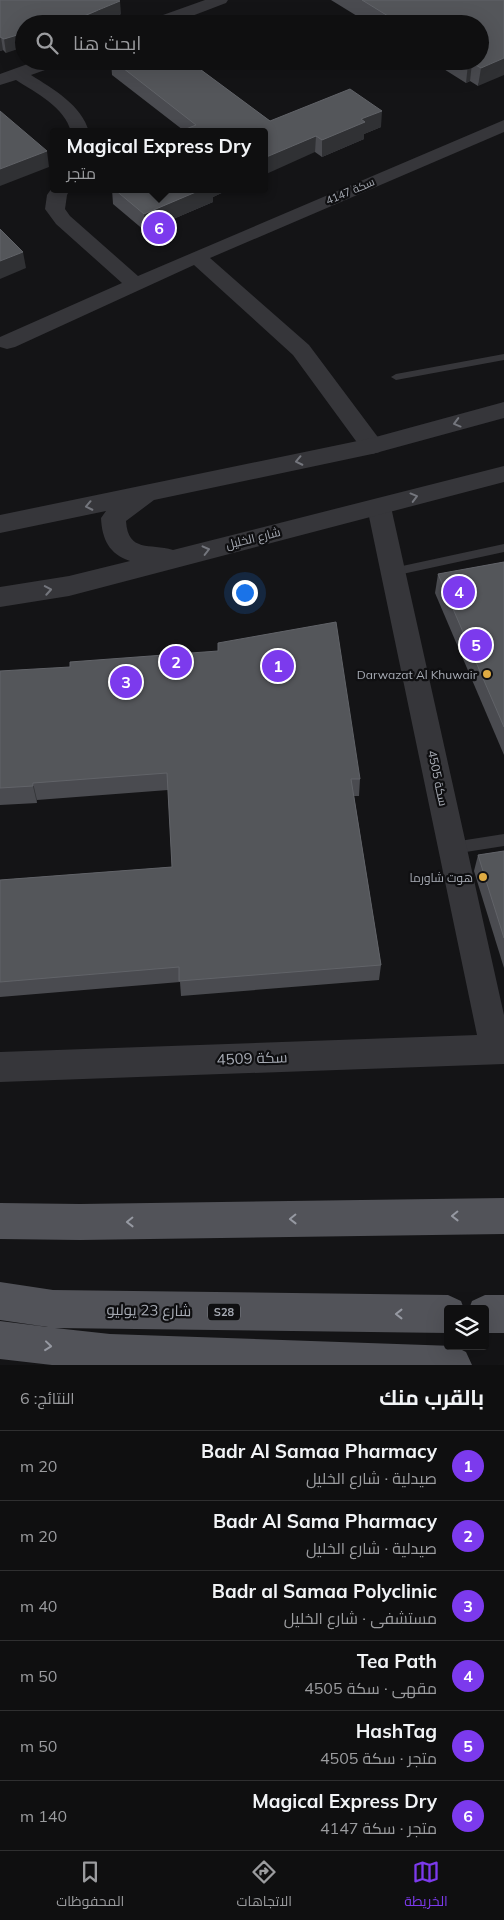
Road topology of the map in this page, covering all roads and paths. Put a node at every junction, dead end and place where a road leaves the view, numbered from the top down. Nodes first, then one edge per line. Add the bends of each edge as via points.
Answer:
1 (220, 0) edge
2 (179, 15) edge
3 (29, 70) edge
4 (19, 74) junction
5 (0, 80) edge
6 (504, 125) edge
7 (80, 128) edge
8 (58, 193) edge
9 (196, 257) junction
10 (135, 284) junction
11 (7, 342) dead end
12 (504, 357) edge
13 (396, 377) dead end
14 (504, 410) edge
15 (372, 446) junction
16 (504, 474) edge
17 (155, 492) junction
18 (379, 506) junction
19 (0, 524) edge
20 (504, 548) edge
21 (175, 558) junction
22 (393, 572) junction
23 (0, 597) edge
24 (504, 840) edge
25 (453, 848) junction
26 (500, 1050) edge
27 (0, 1067) edge
28 (504, 1216) edge
29 (0, 1221) edge
30 (0, 1301) edge
31 (444, 1314) edge
32 (489, 1314) edge
33 (504, 1314) edge
34 (0, 1340) edge
35 (453, 1365) edge

1 - 2 street
3 - 4 street
4 - 5 street
4 - 7 street via 67,109
6 - 9 street, سكة 4147
8 - 10 street via 55,209 63,220
9 - 10 street, سكة 4147
9 - 15 street via 301,350
10 - 11 street, سكة 4147
12 - 13 lane
14 -> 15 street
15 -> 17 street
18 -> 16 street, شارع الخليل
17 -> 19 street
17 - 21 street via 113,518 113,532 122,547 135,554
21 -> 18 street, شارع الخليل
18 - 22 street, سكة 4505
20 - 22 lane
23 -> 21 street, شارع الخليل via 69,586
22 - 25 street, سكة 4505
24 - 25 lane
25 - 26 street, سكة 4505
26 - 27 street, سكة 4509
28 -> 29 main road
31 -> 30 main road, شارع 23 يوليو / S28 via 53,1308
32 - 33 main road
34 -> 35 main road via 110,1352

